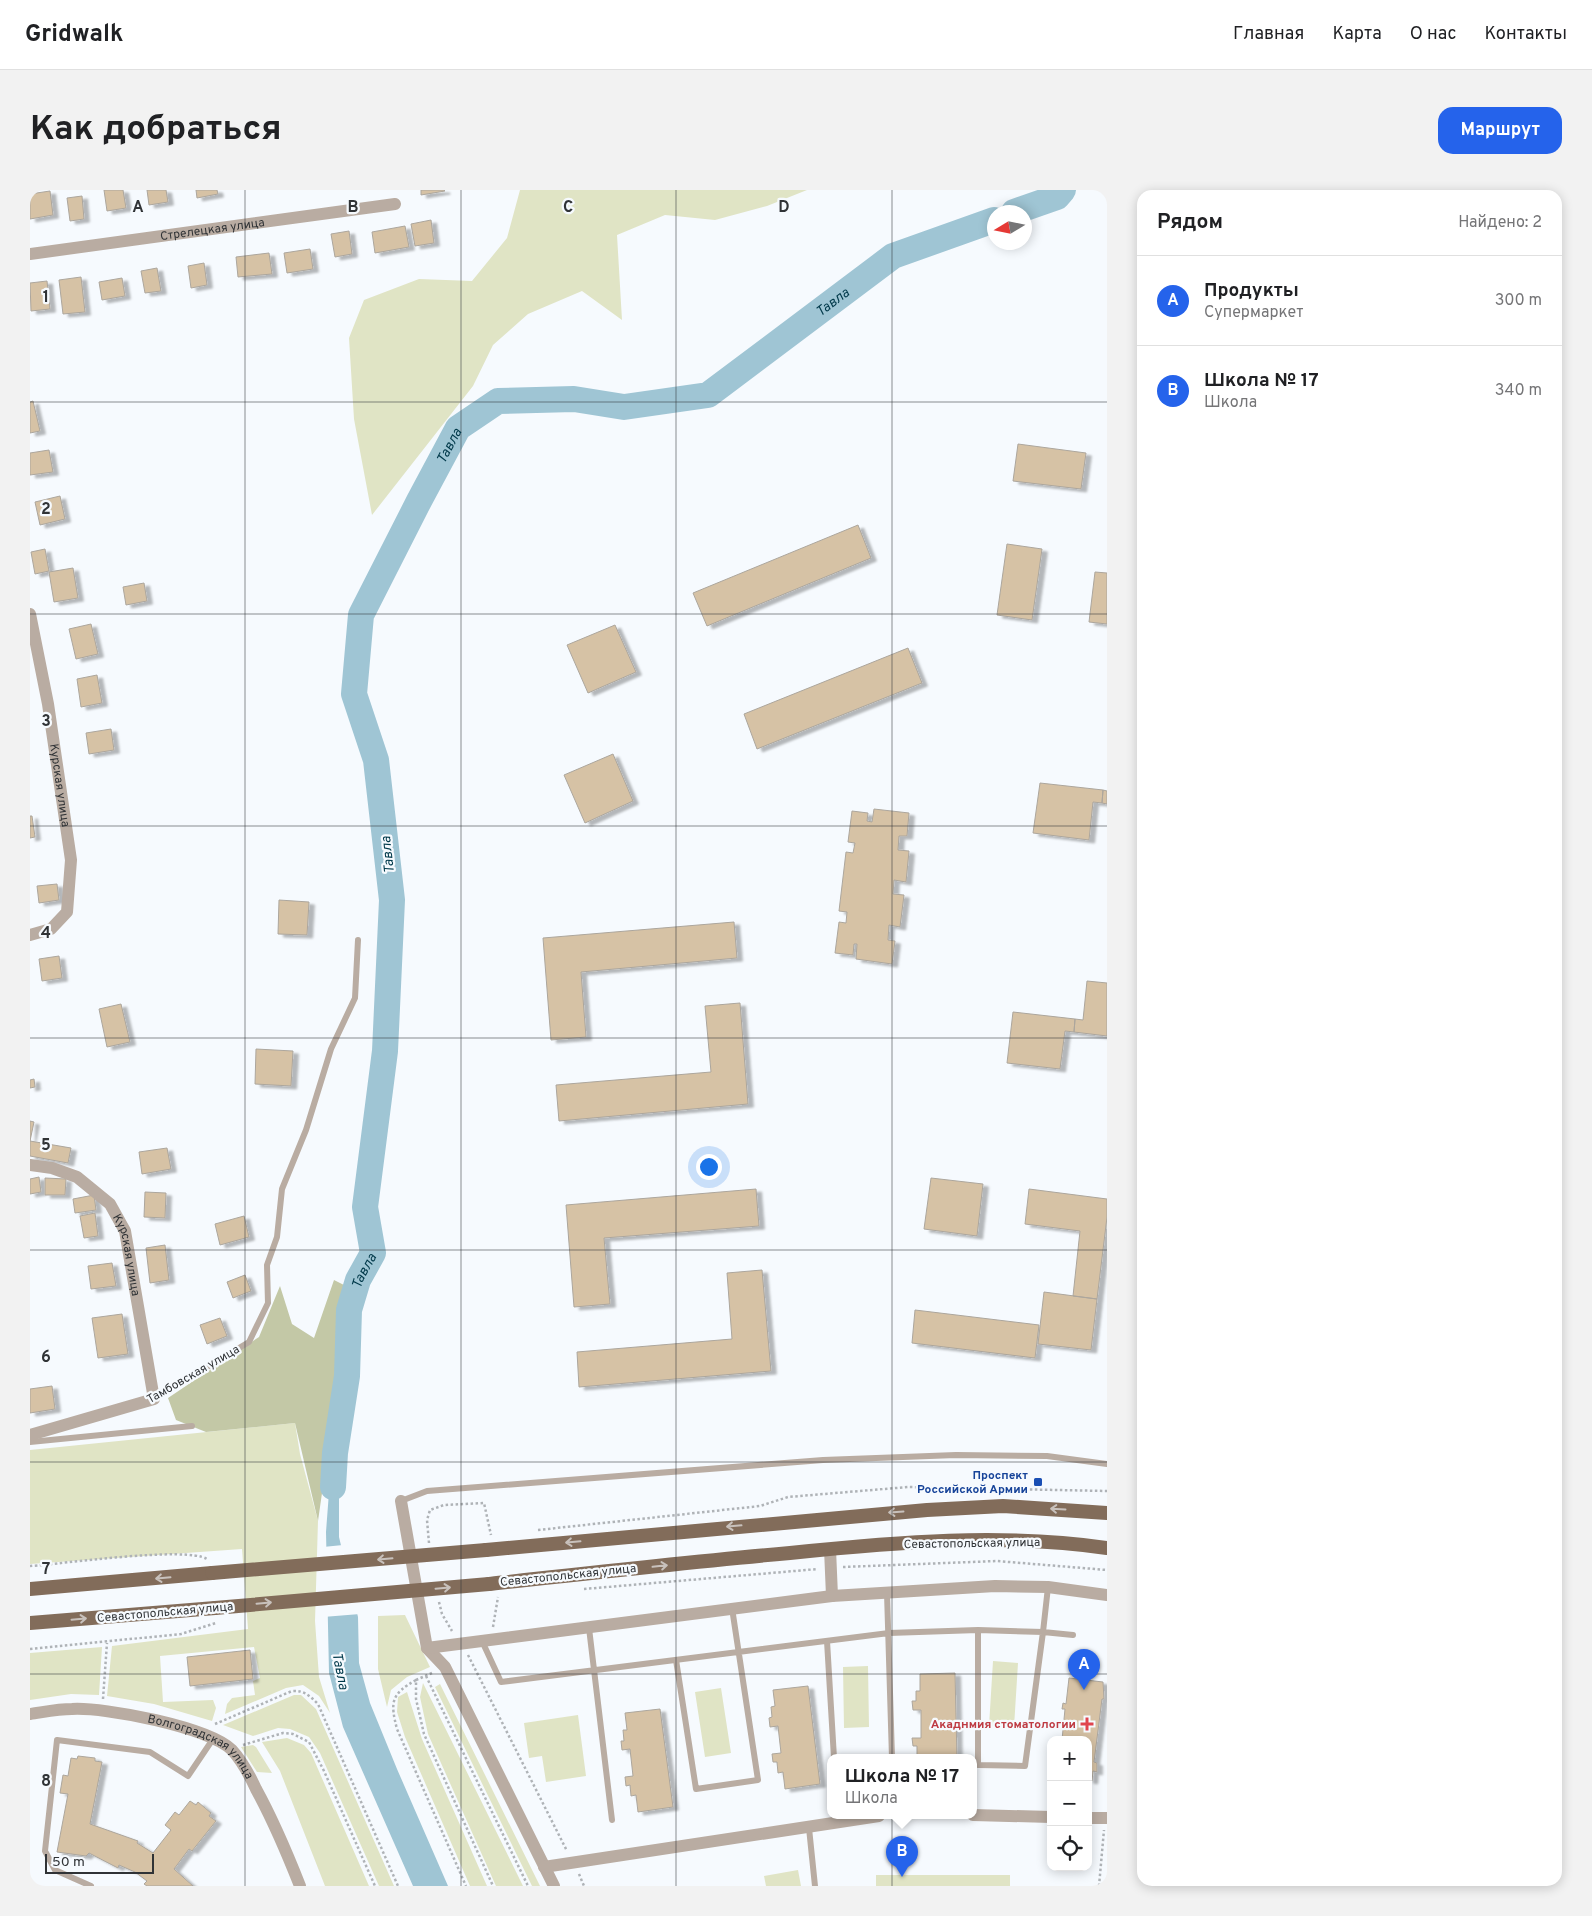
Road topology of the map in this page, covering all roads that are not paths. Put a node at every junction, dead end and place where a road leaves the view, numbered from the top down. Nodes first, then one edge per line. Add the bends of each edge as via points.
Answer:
1 (395, 204) dead end
2 (30, 254) edge
3 (30, 614) edge
4 (30, 935) edge
5 (358, 940) dead end
6 (30, 1165) edge
7 (154, 1399) junction
8 (192, 1426) dead end
9 (30, 1435) edge
10 (30, 1442) edge
11 (1107, 1464) edge
12 (401, 1501) joint
13 (1107, 1513) edge
14 (1107, 1548) edge
15 (830, 1549) junction
16 (1048, 1587) junction
17 (30, 1589) edge
18 (887, 1593) junction
19 (1107, 1595) edge
20 (832, 1596) junction
21 (732, 1608) junction
22 (30, 1623) edge
23 (588, 1628) junction
24 (978, 1630) junction
25 (1043, 1632) junction
26 (889, 1633) junction
27 (1074, 1635) dead end
28 (482, 1641) junction
29 (827, 1641) junction
30 (427, 1648) junction
31 (739, 1651) junction
32 (676, 1660) junction
33 (593, 1670) junction
34 (30, 1714) edge
35 (213, 1738) junction
36 (834, 1754) edge
37 (892, 1754) edge
38 (977, 1815) edge
39 (1047, 1817) edge
40 (1092, 1818) edge
41 (1106, 1818) edge
42 (862, 1819) edge
43 (612, 1820) dead end
44 (809, 1828) junction
45 (544, 1866) junction
46 (91, 1886) edge
47 (300, 1886) edge
48 (554, 1886) edge
49 (815, 1886) edge

1 - 2 street, Стрелецкая улица
3 - 4 street, Курская улица via 48,704 71,860 68,912 51,929
5 - 7 lane, Тамбовская улица via 354,998 331,1048 306,1130 282,1189 277,1237 267,1264 268,1302 249,1342
6 - 7 street, Курская улица via 52,1168 77,1177 110,1204 126,1231
7 - 9 street, Тамбовская улица
8 - 10 lane
11 - 12 lane via 1047,1456 956,1455 833,1460 427,1491
12 - 30 street
13 -> 17 main road, bridge via 1003,1506 927,1510 211,1567
14 - 15 main road, Севастопольская улица via 1003,1540 930,1541
15 - 20 street
22 -> 15 main road, Севастопольская улица, bridge via 490,1590
16 - 18 street via 995,1586
16 - 19 street
16 - 25 lane
18 - 20 street
18 - 26 lane
20 - 21 street
21 - 23 street
21 - 31 lane
23 - 28 street
23 - 33 lane
24 - 25 lane
24 - 25 lane via 978,1765 1025,1766
24 - 26 lane
25 - 27 lane
26 - 29 lane
26 - 37 lane
28 - 30 street
28 - 33 lane via 501,1682
29 - 31 lane
29 - 36 lane
30 - 45 street via 444,1667
31 - 32 lane
31 - 32 lane via 758,1780 696,1789
32 - 33 lane
33 - 43 lane
34 - 35 street, Волгоградская улица via 72,1709 114,1712
35 - 46 lane via 188,1776 150,1752 57,1740 45,1851 55,1870
35 - 47 street, Волгоградская улица via 232,1750 249,1776 276,1826
38 - 39 street
40 - 41 street
42 - 44 street
44 - 45 street
44 - 49 lane
45 - 48 street

